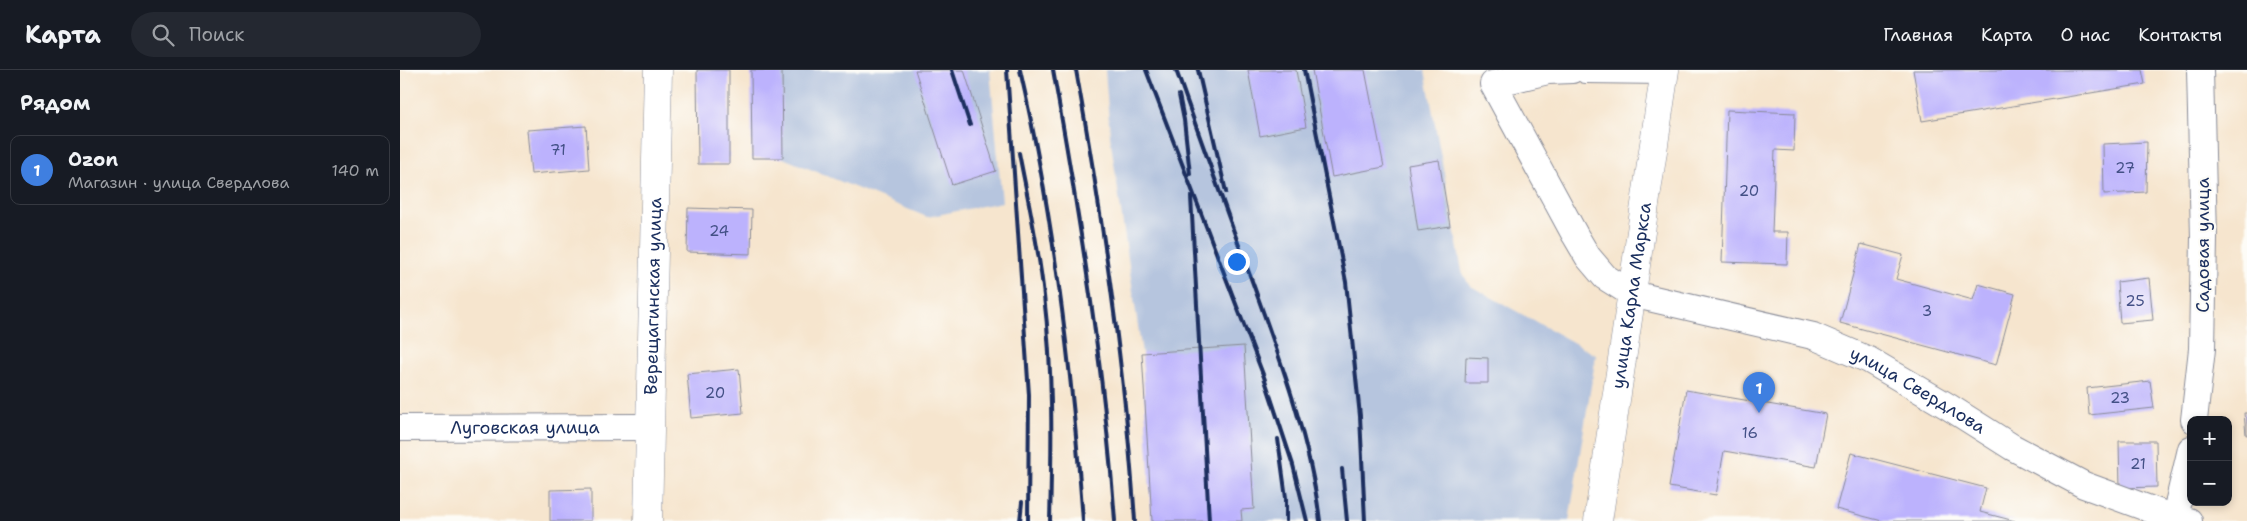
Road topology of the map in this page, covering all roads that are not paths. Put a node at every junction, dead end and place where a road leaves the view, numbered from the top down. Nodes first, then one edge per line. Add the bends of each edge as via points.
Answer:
1 (658, 70) edge
2 (1572, 70) edge
3 (1586, 70) edge
4 (1596, 70) edge
5 (1665, 70) edge
6 (2200, 70) edge
7 (1632, 294) junction
8 (2194, 416) edge
9 (649, 427) junction
10 (400, 428) edge
11 (2189, 461) edge
12 (2179, 520) edge
13 (648, 521) edge
14 (1598, 521) edge

1 - 9 main road, Верещагинская улица
2 - 7 street, улица Свердлова via 1548,71 1493,84 1588,257 1605,277
3 - 4 street
4 - 5 street
5 - 7 main road, улица Карла Маркса
6 - 8 street, Садовая улица via 2204,238 2202,349
7 - 12 street, улица Свердлова via 1812,336 1869,360 2012,447 2084,485
7 - 14 main road, улица Карла Маркса
9 - 10 street, Луговская улица
9 - 13 main road, Верещагинская улица
11 - 12 street

